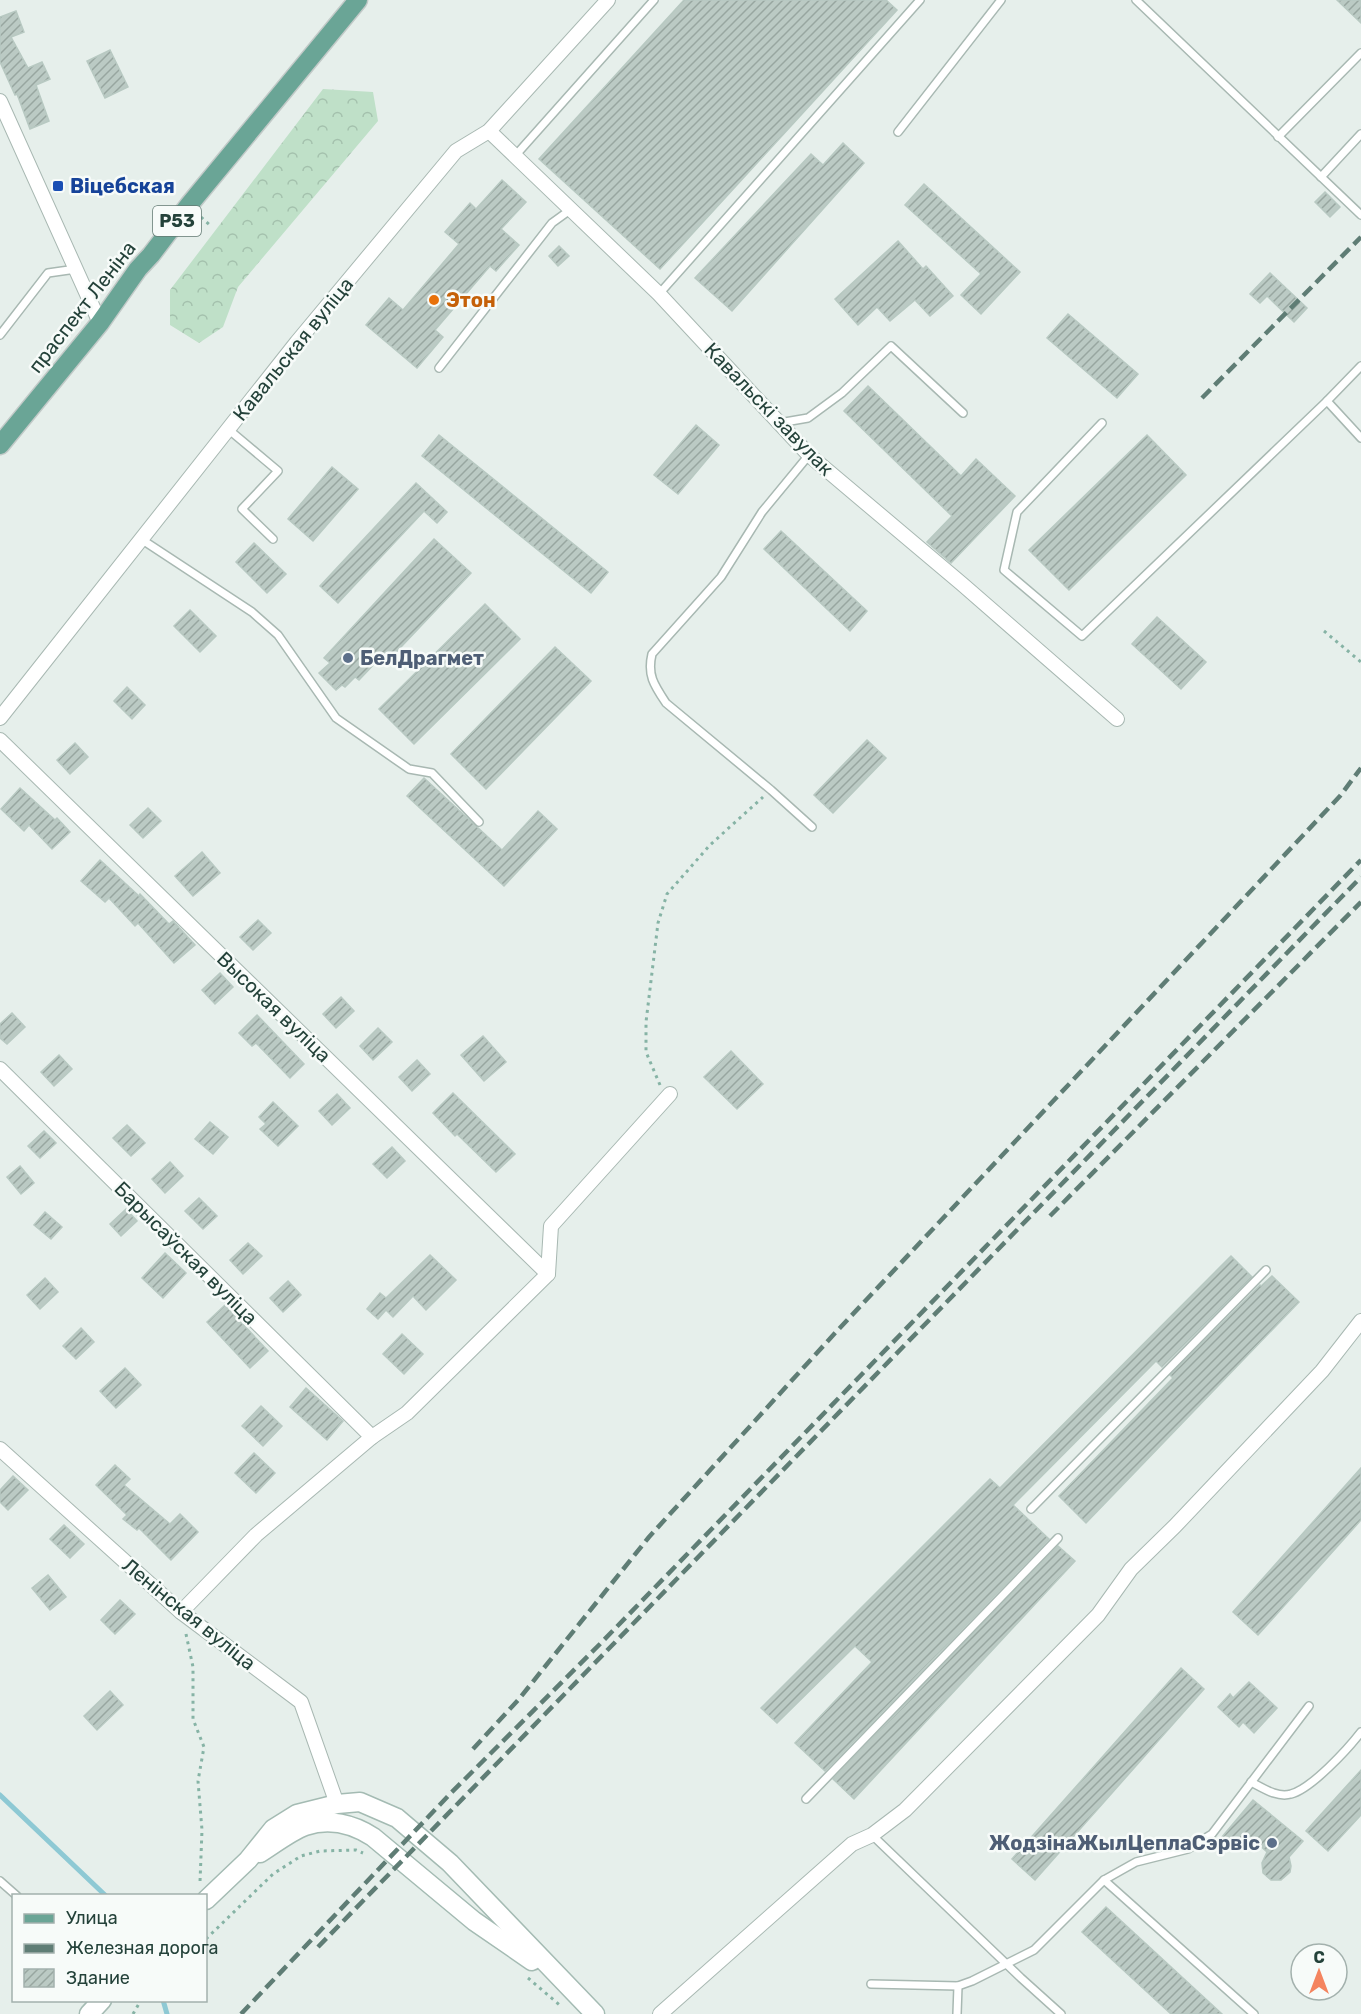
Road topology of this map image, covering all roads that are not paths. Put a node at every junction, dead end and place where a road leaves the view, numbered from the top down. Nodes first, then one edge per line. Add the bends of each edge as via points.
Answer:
1 (358, 0) edge
2 (608, 0) edge
3 (654, 0) edge
4 (920, 0) edge
5 (1000, 0) edge
6 (1136, 0) edge
7 (1361, 53) edge
8 (0, 101) edge
9 (489, 131) junction
10 (898, 132) dead end
11 (1361, 134) edge
12 (1278, 137) junction
13 (515, 156) junction
14 (1321, 177) junction
15 (570, 210) junction
16 (1361, 215) edge
17 (76, 269) junction
18 (659, 294) junction
19 (100, 323) junction
20 (0, 335) edge
21 (1361, 366) edge
22 (440, 368) dead end
23 (1327, 401) junction
24 (963, 413) dead end
25 (779, 423) junction
26 (1102, 423) dead end
27 (228, 429) junction
28 (1361, 438) edge
29 (0, 446) edge
30 (809, 455) junction
31 (141, 539) junction
32 (273, 539) dead end
33 (0, 718) edge
34 (1117, 719) dead end
35 (0, 740) edge
36 (479, 822) dead end
37 (812, 827) dead end
38 (0, 1069) edge
39 (668, 1097) road end
40 (1266, 1270) dead end
41 (548, 1274) junction
42 (1361, 1321) edge
43 (372, 1437) junction
44 (0, 1449) edge
45 (1031, 1509) dead end
46 (1058, 1538) dead end
47 (181, 1612) junction
48 (1309, 1706) dead end
49 (1361, 1732) edge
50 (1251, 1782) junction
51 (806, 1799) dead end
52 (337, 1804) junction
53 (872, 1835) junction
54 (248, 1860) junction
55 (1104, 1880) junction
56 (0, 1881) edge
57 (202, 1892) edge
58 (15, 1894) edge
59 (1006, 1965) junction
60 (563, 1981) junction
61 (871, 1984) dead end
62 (958, 1986) junction
63 (101, 2002) edge
64 (89, 2014) edge
65 (595, 2014) edge
66 (660, 2014) edge
67 (957, 2014) edge
68 (1061, 2014) edge
69 (1254, 2014) edge

1 - 19 main road, праспект Леніна / Р53 via 189,205
2 - 9 street, Кавальская вуліца
3 - 13 lane
4 - 18 lane
5 - 10 lane
6 - 12 lane
7 - 12 lane
8 - 17 street
9 - 13 street, Кавальскі завулак
9 - 27 street, Кавальская вуліца via 456,151
11 - 14 lane
12 - 14 lane
13 - 15 street, Кавальскі завулак
14 - 16 lane
15 - 18 street, Кавальскі завулак
15 - 22 lane via 552,223
17 - 19 street
17 - 20 lane via 48,273
18 - 25 street, Кавальскі завулак
19 - 29 main road, праспект Леніна / Р53
21 - 23 lane
23 - 26 lane via 1082,636 1004,570 1017,512
23 - 28 lane
24 - 25 lane via 891,346 842,393 808,418
25 - 30 street, Кавальскі завулак
27 - 31 street, Кавальская вуліца
27 - 32 lane via 278,471 242,509
30 - 34 street, Кавальскі завулак
30 - 37 lane via 762,512 721,577 652,654 649,668 666,703
31 - 33 street, Кавальская вуліца
31 - 36 lane via 252,612 278,635 336,718 409,769 432,773
35 - 41 street, Высокая вуліца
38 - 43 street, Барысаўская вуліца
39 - 41 street via 550,1226
40 - 45 lane
41 - 43 street via 407,1413
42 - 53 street via 1322,1371 1131,1569 1098,1615 905,1810
43 - 47 street via 256,1535
44 - 47 street, Ленінская вуліца
46 - 51 lane
47 - 52 street, Ленінская вуліца via 301,1702
48 - 50 lane
49 - 50 lane via 1309,1785 1290,1795 1272,1793
50 - 55 lane via 1212,1834 1188,1850 1136,1862
52 - 54 main road via 297,1814 273,1829
52 - 60 main road via 360,1802 397,1818 450,1863
53 - 59 lane
53 - 66 street via 852,1844
54 - 57 main road
54 - 60 main road via 304,1826 336,1822 360,1829 474,1921
55 - 59 lane via 1034,1950
55 - 69 lane
56 - 58 lane
59 - 62 lane
59 - 68 lane
60 - 65 main road
61 - 62 lane
62 - 67 lane
63 - 64 main road

